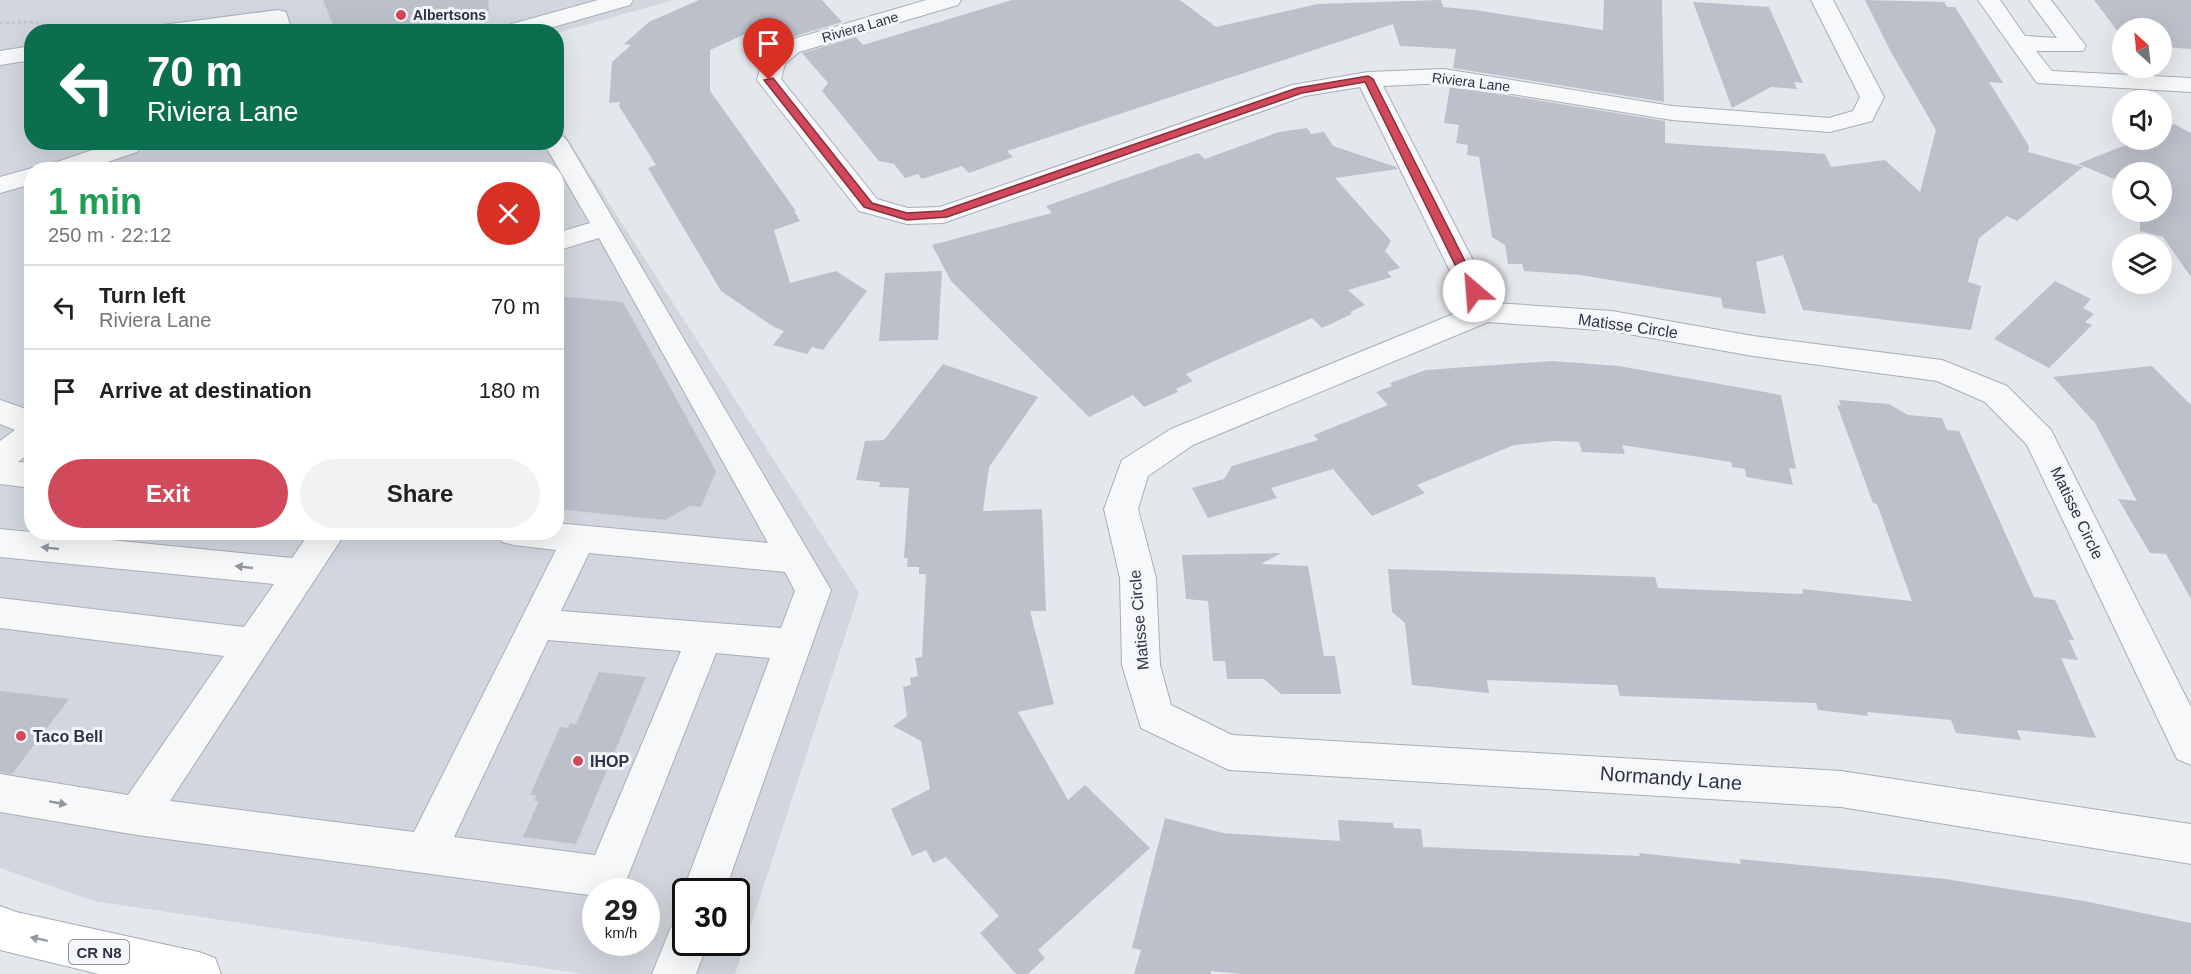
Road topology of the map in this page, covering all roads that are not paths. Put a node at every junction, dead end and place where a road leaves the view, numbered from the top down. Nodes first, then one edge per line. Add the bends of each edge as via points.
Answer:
1 (622, 0) edge
2 (950, 0) edge
3 (1822, 0) edge
4 (1989, 0) edge
5 (2040, 0) edge
6 (224, 24) edge
7 (279, 24) edge
8 (537, 24) edge
9 (2018, 43) junction
10 (24, 54) edge
11 (0, 58) edge
12 (1368, 79) junction
13 (2191, 85) edge
14 (560, 150) edge
15 (132, 153) edge
16 (92, 162) edge
17 (24, 178) edge
18 (0, 184) edge
19 (606, 226) junction
20 (564, 239) edge
21 (1485, 312) junction
22 (0, 411) edge
23 (24, 421) edge
24 (24, 440) edge
25 (0, 458) edge
26 (0, 472) edge
27 (24, 475) edge
28 (564, 538) edge
29 (324, 540) edge
30 (578, 540) junction
31 (0, 543) edge
32 (795, 559) junction
33 (302, 573) junction
34 (0, 613) edge
35 (536, 624) junction
36 (704, 638) junction
37 (254, 644) junction
38 (794, 645) junction
39 (1155, 716) joint
40 (2191, 747) edge
41 (0, 793) edge
42 (137, 816) junction
43 (2191, 844) edge
44 (425, 853) junction
45 (709, 878) edge
46 (0, 928) edge
47 (681, 956) edge
48 (199, 974) edge
49 (674, 974) edge

1 - 8 street
2 - 12 street, Riviera Lane via 790,47 774,61 769,80 868,205 907,216 943,215 1300,90
3 - 12 street, Riviera Lane via 1872,97 1863,116 1830,125 1672,113 1444,76
4 - 9 street
5 - 9 street via 2075,46
6 - 7 street via 278,17
9 - 13 street via 2044,78
10 - 11 street
12 - 21 street
14 - 19 street
15 - 16 street
17 - 18 street
19 - 20 street
19 - 32 street
21 - 39 street, Matisse Circle via 1182,437 1134,469 1121,509 1138,578 1141,665
21 - 40 street, Matisse Circle via 1612,321 1754,346 1942,370 1996,394 2040,438
22 - 23 street
24 - 25 street
26 - 27 street
28 - 30 street
29 - 33 street
30 - 32 street
30 - 35 street
33 -> 31 street
32 - 38 street via 813,590
33 - 37 street
34 - 37 street
35 - 36 street
35 - 44 street
36 - 38 street
36 - 44 street via 607,877
37 - 42 street
38 - 45 street
39 - 43 street, Normandy Lane via 1229,752 1841,789
41 -> 42 street
42 - 44 street
48 -> 46 main road, CR N8
47 - 49 street

